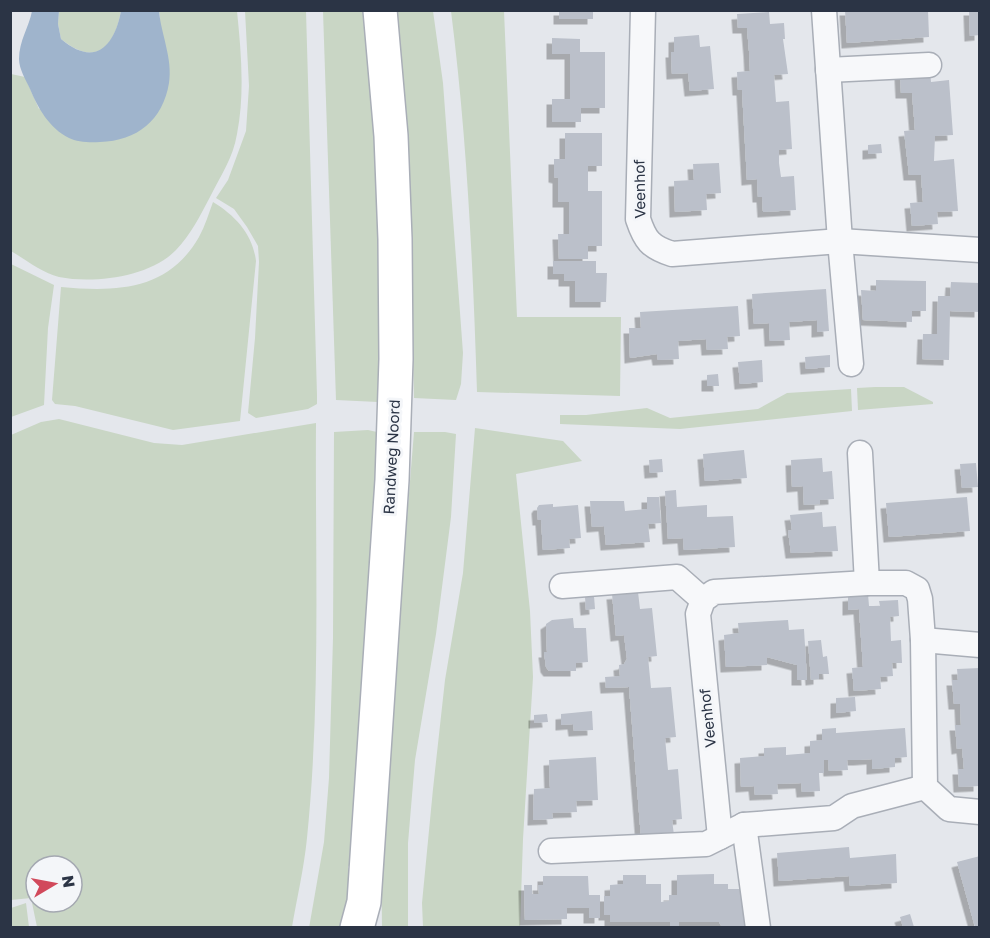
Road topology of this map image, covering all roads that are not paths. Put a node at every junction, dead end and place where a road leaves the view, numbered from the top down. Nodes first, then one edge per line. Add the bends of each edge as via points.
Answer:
1 (380, 10) edge
2 (643, 10) edge
3 (824, 10) edge
4 (929, 65) dead end
5 (828, 70) junction
6 (840, 241) junction
7 (980, 250) edge
8 (851, 364) dead end
9 (860, 453) dead end
10 (867, 583) junction
11 (562, 586) dead end
12 (703, 600) junction
13 (924, 640) junction
14 (980, 645) edge
15 (926, 787) junction
16 (980, 812) edge
17 (744, 825) junction
18 (720, 837) junction
19 (551, 851) dead end
20 (363, 919) edge
21 (758, 927) edge

1 - 20 main road, Randweg Noord via 391,147 396,359 392,480
2 - 6 street, Veenhof via 638,219 644,237 656,249 672,254
3 - 5 street
4 - 5 street
5 - 6 street
6 - 7 street, Veenhof
6 - 8 street
9 - 10 street
10 - 12 street via 714,592
10 - 13 street via 906,583 917,589
11 - 12 street via 677,577
12 - 18 street, Veenhof via 698,614
13 - 14 street
13 - 15 street
15 - 16 street via 949,808
15 - 17 street via 852,806 834,818
17 - 18 street
17 - 21 street
18 - 19 street via 706,844

